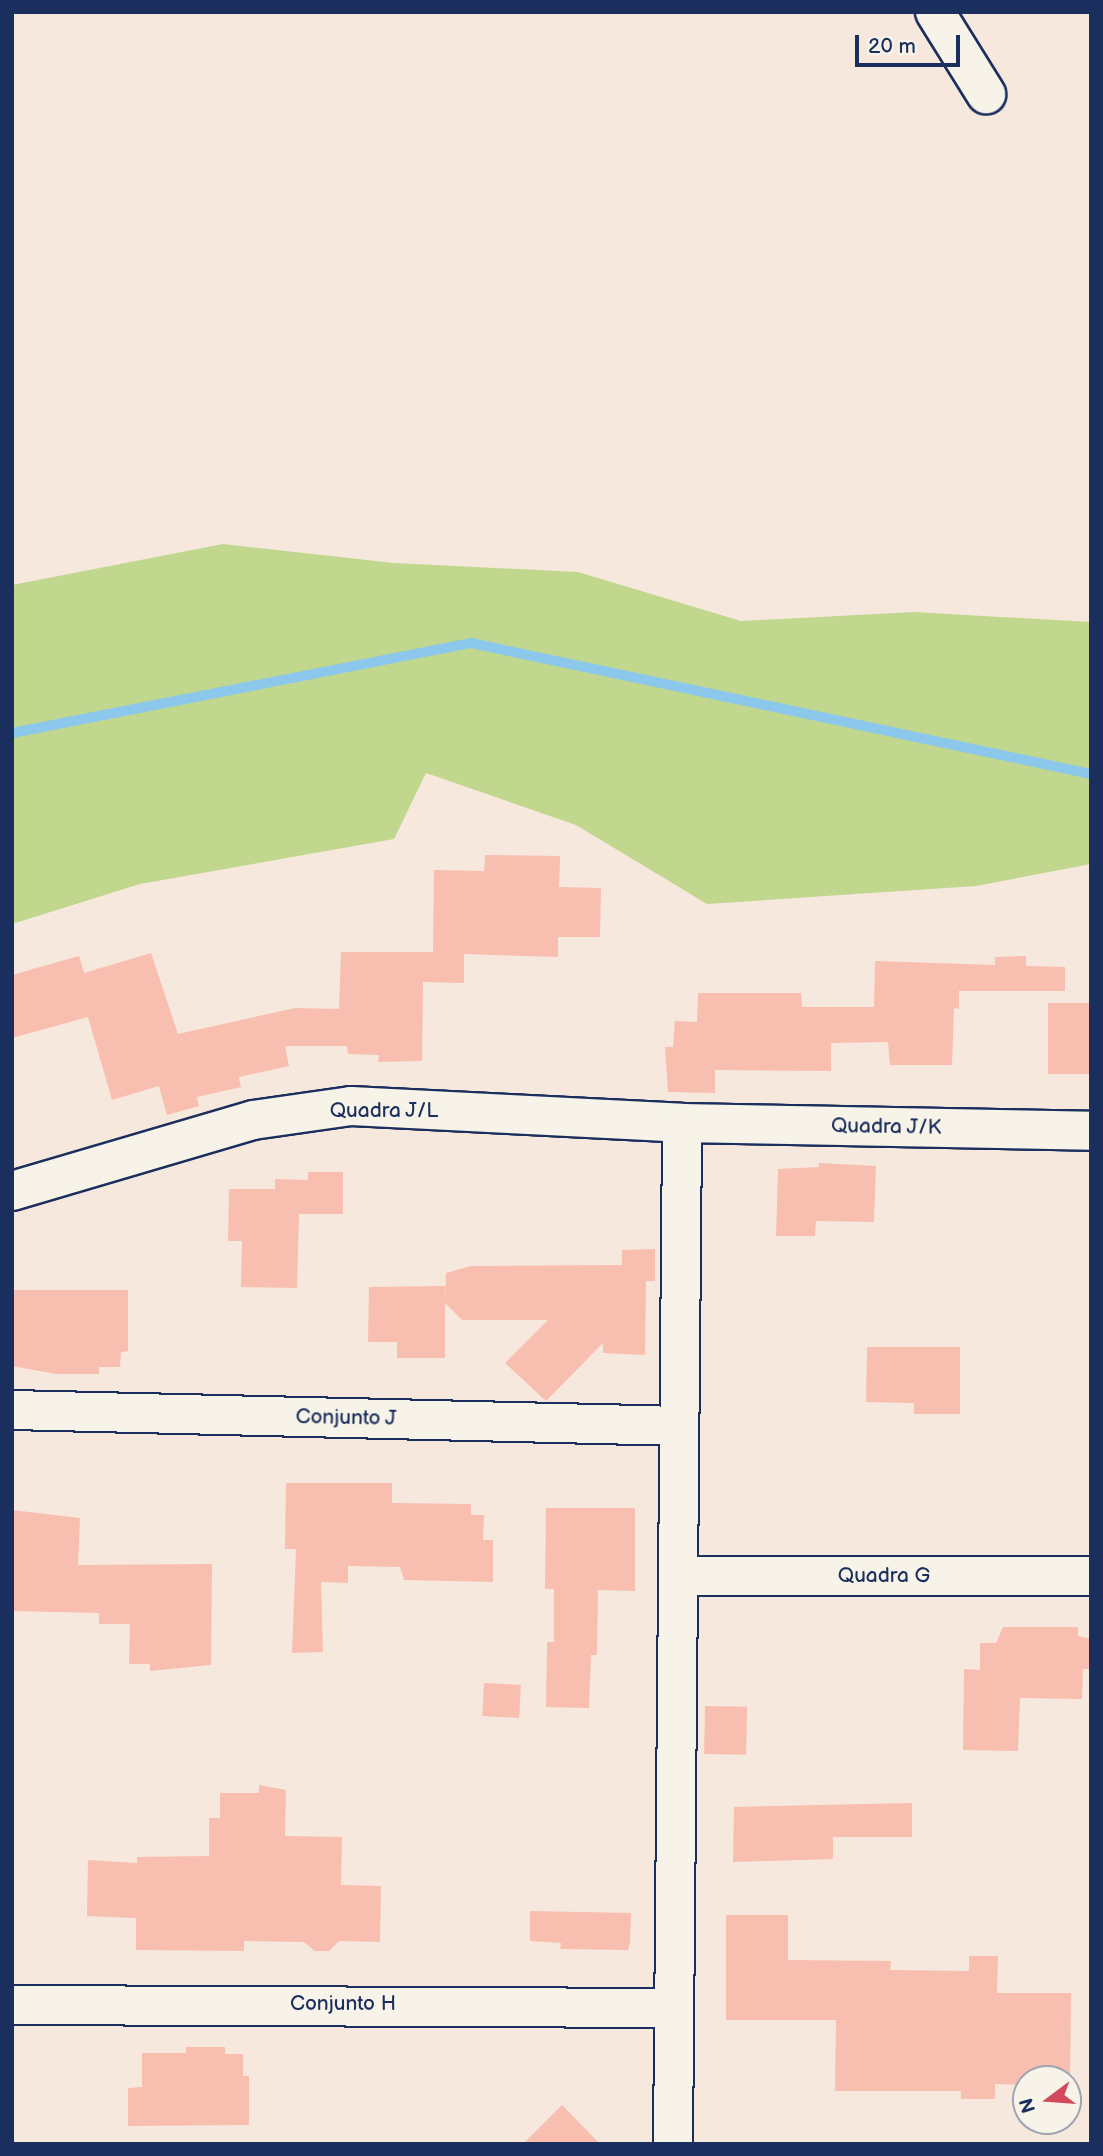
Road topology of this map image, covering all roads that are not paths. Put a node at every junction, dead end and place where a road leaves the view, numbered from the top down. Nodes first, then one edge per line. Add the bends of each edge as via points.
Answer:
1 (935, 12) edge
2 (986, 94) dead end
3 (682, 1123) junction
4 (1091, 1131) edge
5 (12, 1191) edge
6 (12, 1410) edge
7 (679, 1426) junction
8 (678, 1576) junction
9 (1091, 1576) edge
10 (12, 2005) edge
11 (674, 2008) junction
12 (673, 2144) edge

1 - 2 street
3 - 4 street, Quadra J/K
3 - 5 street, Quadra J/L via 351,1106 253,1120
3 - 7 street
6 - 7 street, Conjunto J
7 - 8 street
8 - 9 street, Quadra G
8 - 11 street
10 - 11 street, Conjunto H
11 - 12 street

